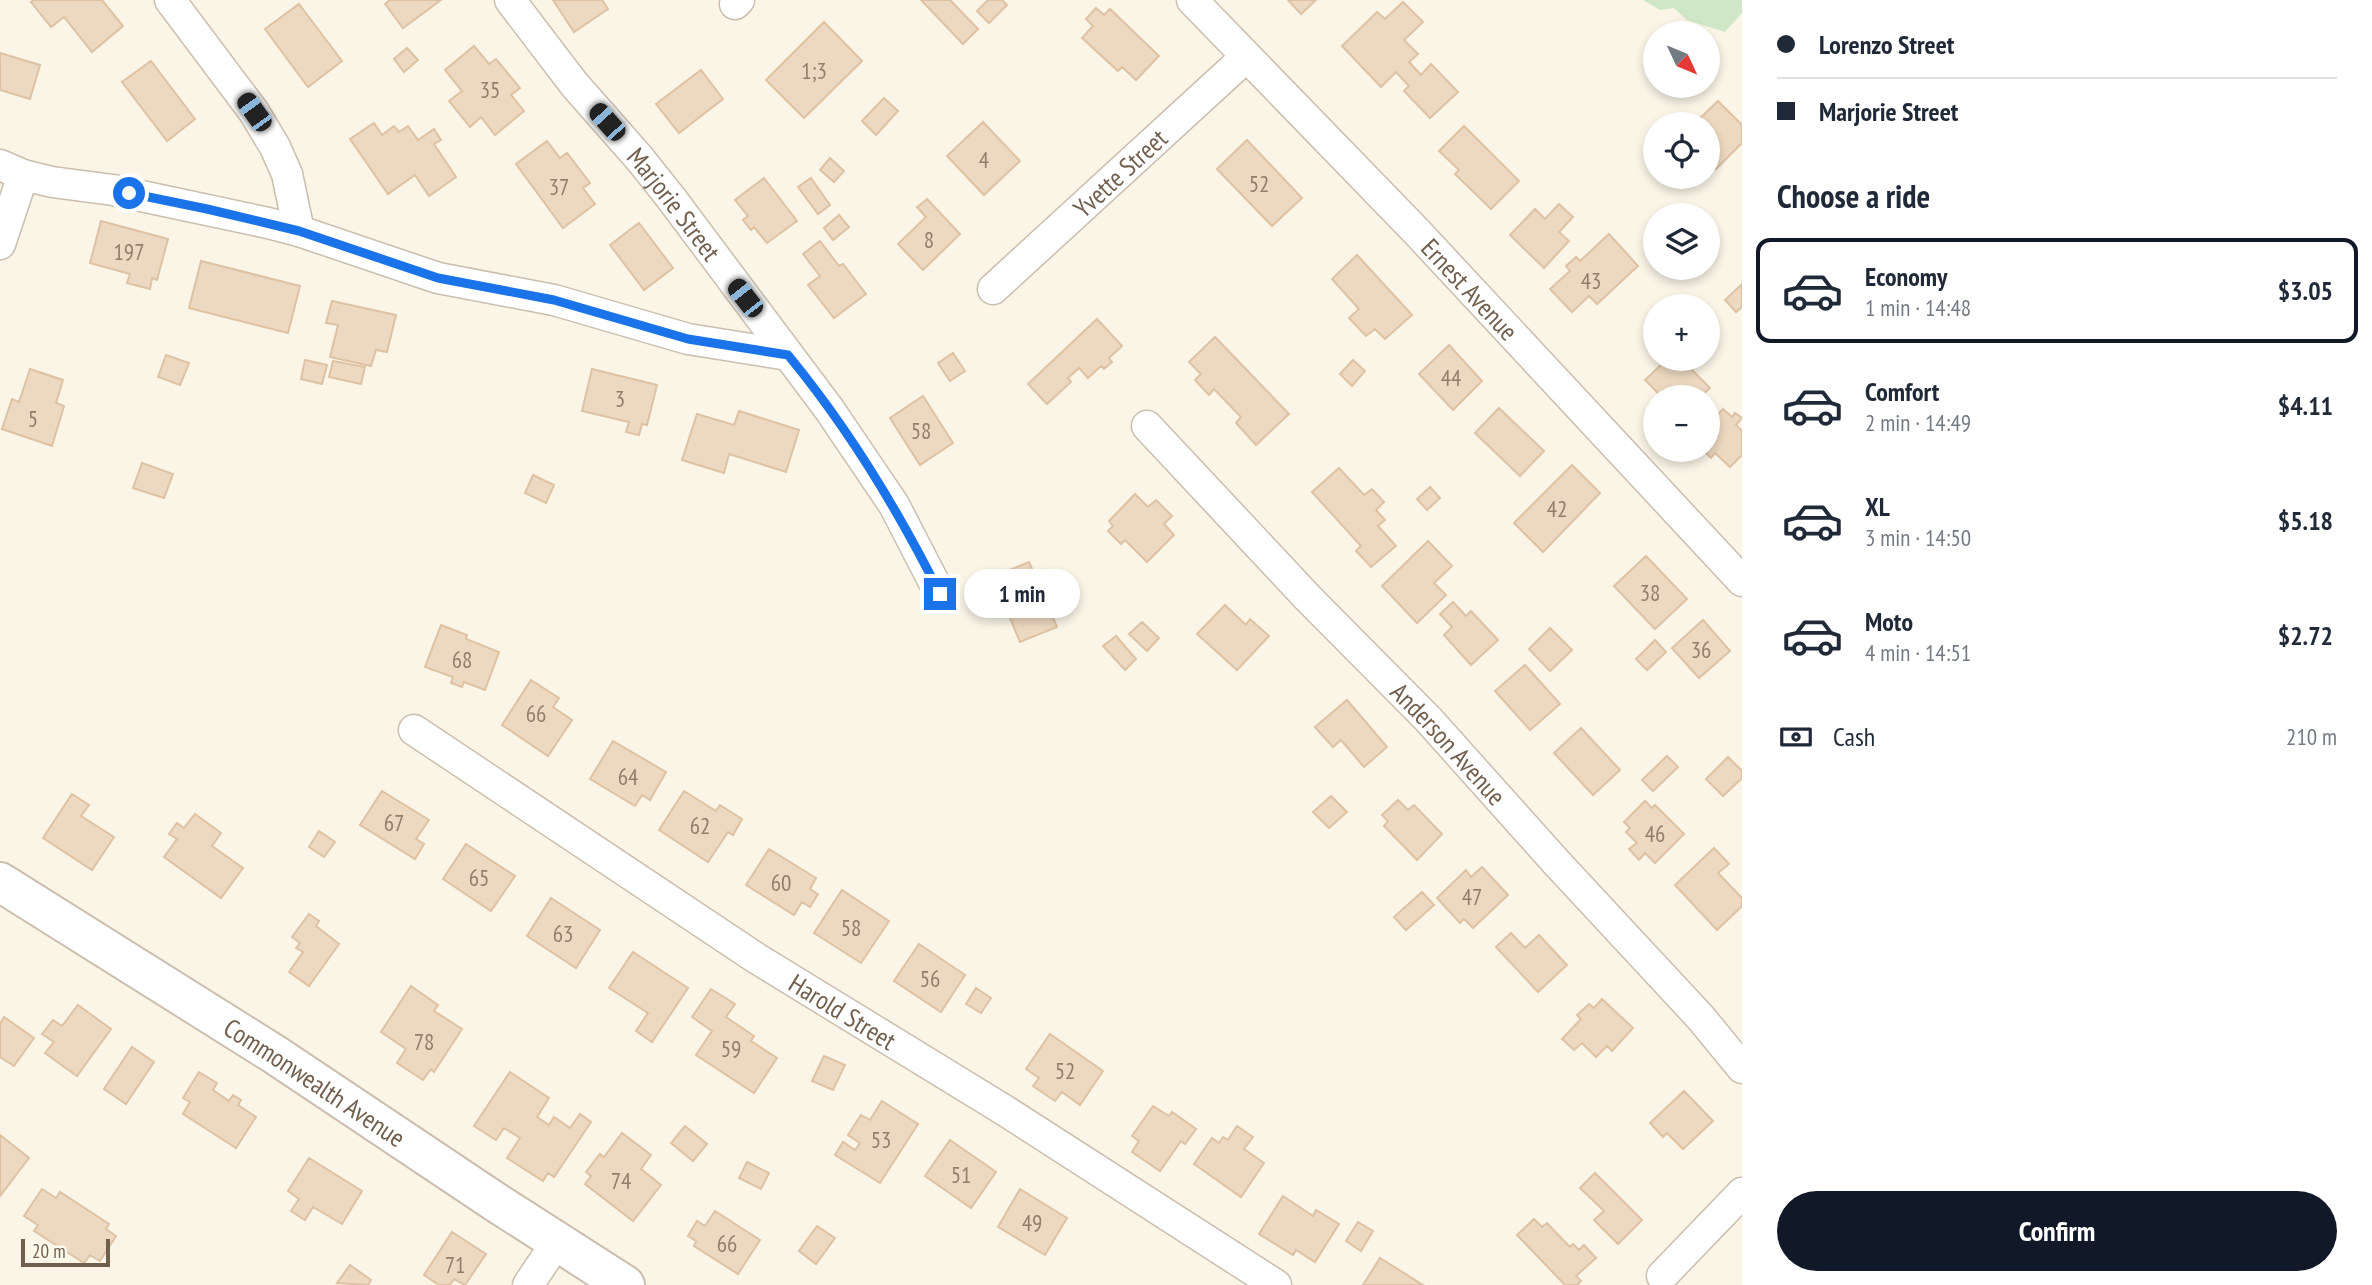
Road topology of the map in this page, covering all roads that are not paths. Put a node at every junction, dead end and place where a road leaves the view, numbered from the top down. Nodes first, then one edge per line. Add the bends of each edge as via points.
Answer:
1 (170, 0) edge
2 (510, 0) edge
3 (1192, 0) edge
4 (1246, 57) junction
5 (11, 170) edge
6 (299, 231) junction
7 (0, 244) edge
8 (993, 289) dead end
9 (788, 355) junction
10 (1147, 426) dead end
11 (1742, 581) edge
12 (940, 594) dead end
13 (414, 730) dead end
14 (0, 882) edge
15 (1742, 1068) edge
16 (1742, 1193) edge
17 (557, 1242) junction
18 (1662, 1276) dead end
19 (528, 1285) edge
20 (625, 1285) edge
21 (1276, 1285) edge

1 - 6 street via 275,147 287,174
2 - 9 street, Marjorie Street via 671,198
3 - 4 street, Ernest Avenue
4 - 8 street, Yvette Street
4 - 11 street, Ernest Avenue via 1416,231
5 - 6 street via 52,183 113,190
5 - 7 street
6 - 9 street via 438,278 554,300 688,339
9 - 12 street, Marjorie Street via 881,483
10 - 15 street, Anderson Avenue via 1428,719
13 - 21 street, Harold Street via 757,958
14 - 17 street, Commonwealth Avenue via 274,1054
16 - 18 street
17 - 19 street
17 - 20 street, Commonwealth Avenue

